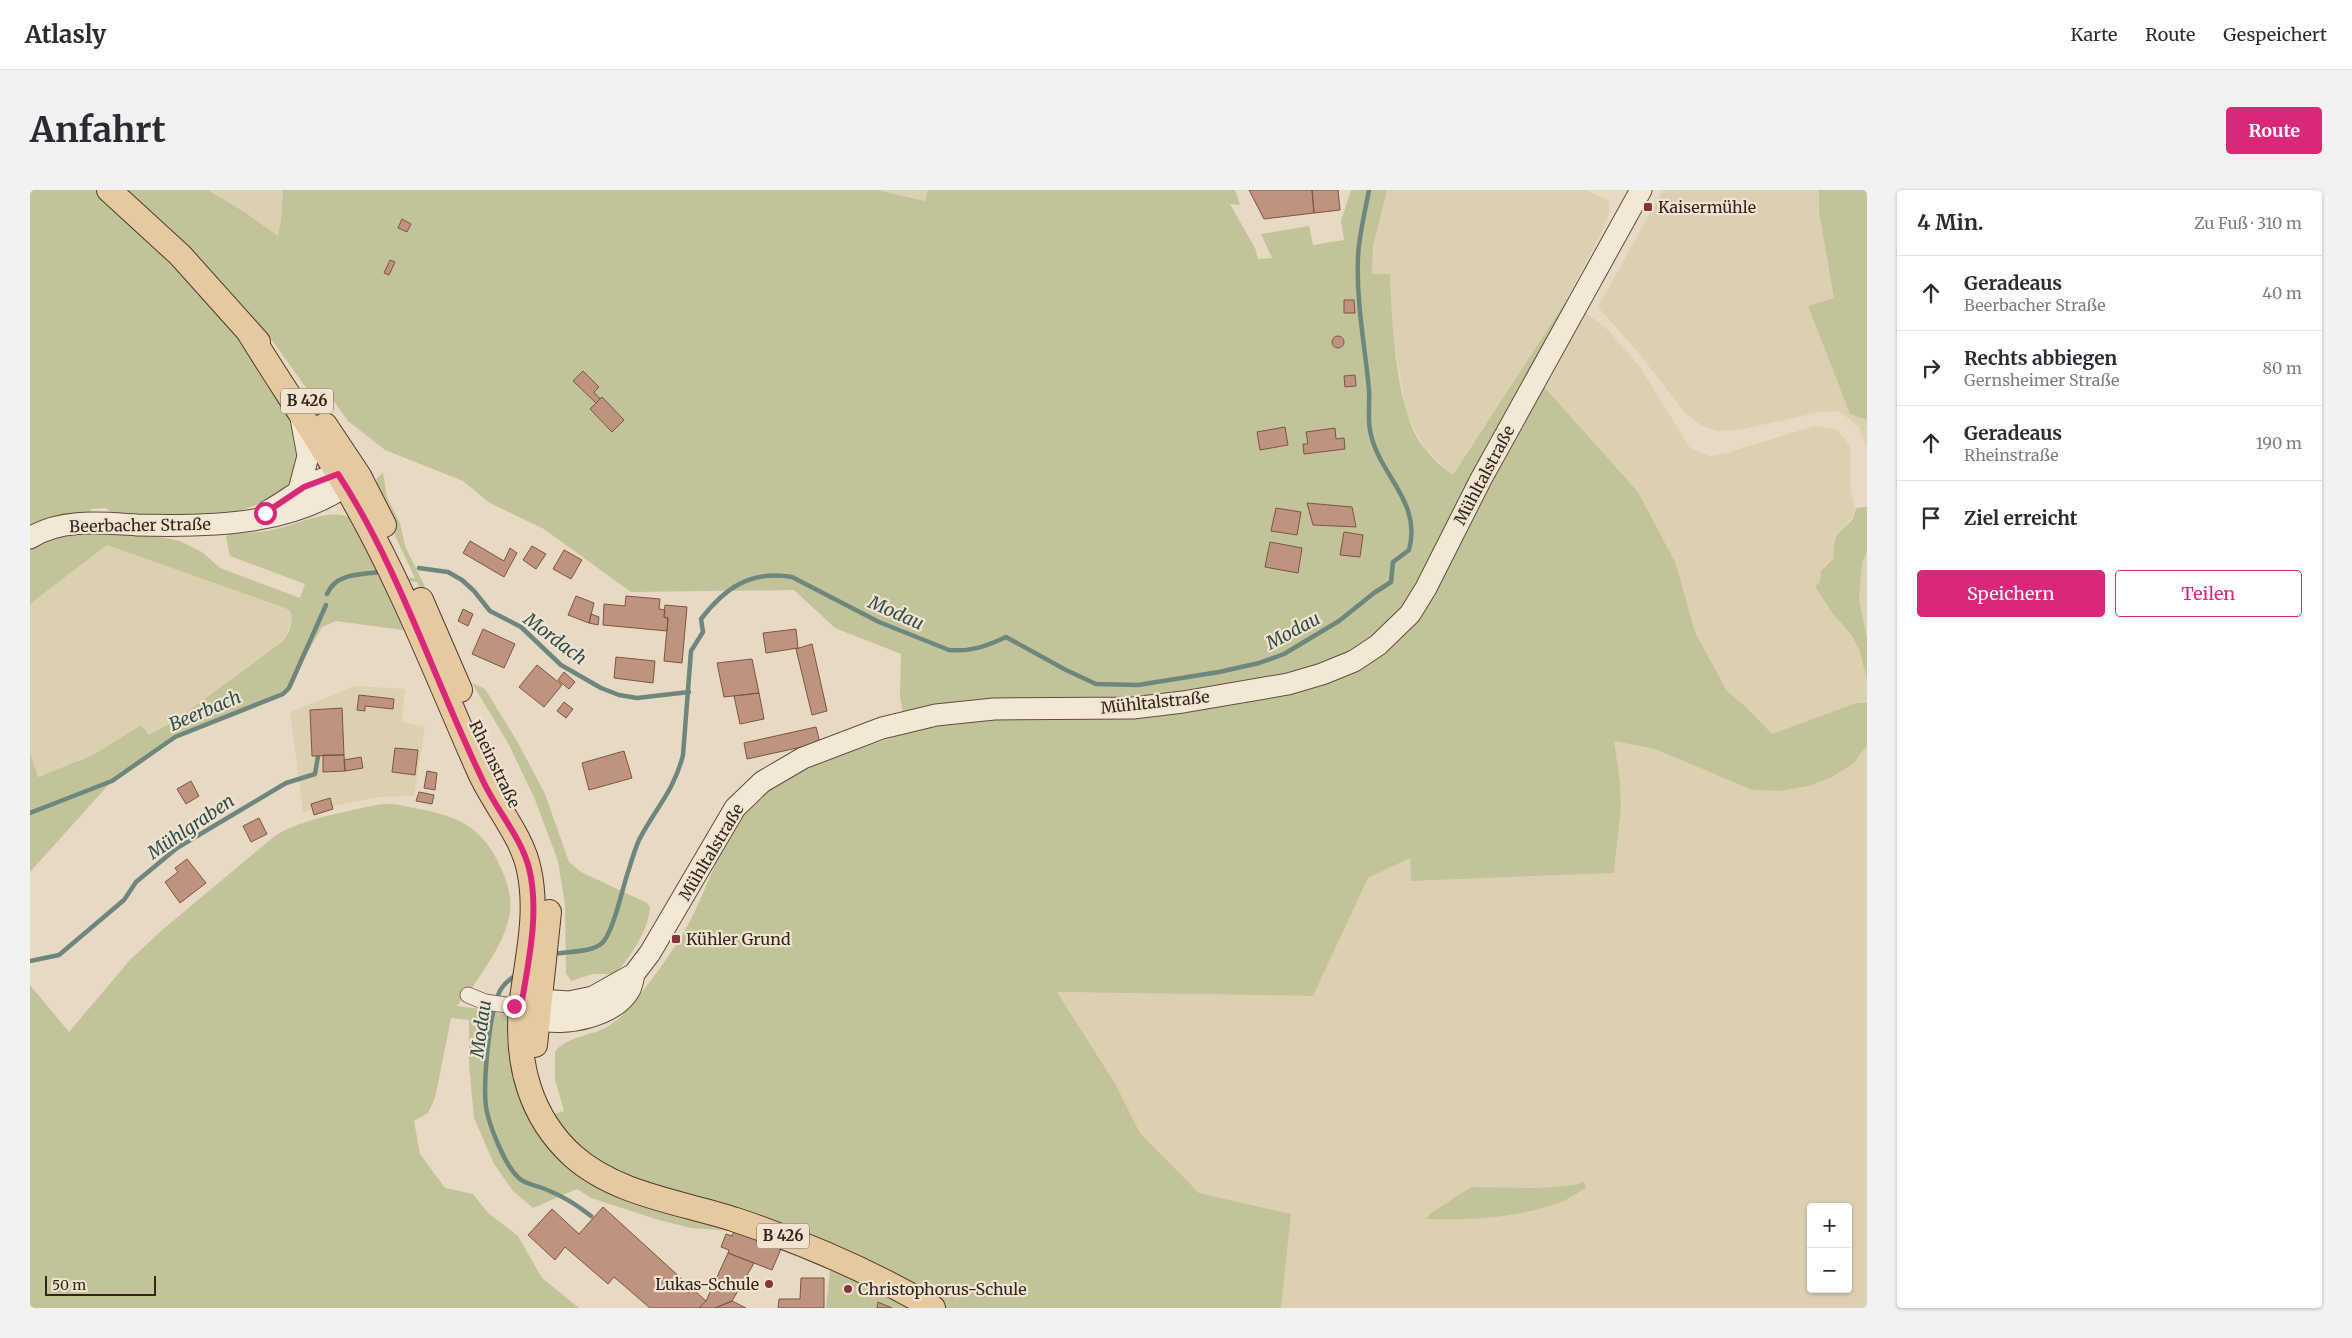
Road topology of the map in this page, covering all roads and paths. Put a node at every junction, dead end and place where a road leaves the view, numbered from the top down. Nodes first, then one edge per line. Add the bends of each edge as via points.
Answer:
1 (109, 190) edge
2 (1641, 190) edge
3 (248, 332) junction
4 (301, 415) junction
5 (348, 479) junction
6 (300, 490) junction
7 (253, 519) junction
8 (30, 538) edge
9 (422, 622) junction
10 (538, 952) junction
11 (468, 996) dead end
12 (529, 999) junction
13 (933, 1308) edge

1 - 3 main road, B 426 via 180,255
2 - 12 street, Mühltalstraße via 1490,462 1426,588 1410,614 1378,645 1354,661 1288,684 1133,708 994,709 936,715 882,728 804,758 762,782 735,808 655,945 634,974 630,989 623,998 601,1012 570,1021
3 - 4 main road, B 426
3 - 5 main road, B 426 via 287,375 331,434
4 - 5 main road, B 426
4 - 6 street via 308,456
5 - 6 street, Beerbacher Straße via 323,478
5 - 7 street, Beerbacher Straße via 311,505
5 - 9 main road, B 426 via 377,545
6 - 7 street, Beerbacher Straße
7 - 8 street, Beerbacher Straße via 199,526 89,523 49,528
9 - 10 main road, Rheinstraße / B 426 via 486,785 525,855
9 - 10 main road, Rheinstraße / B 426 via 538,850 549,896
10 - 12 main road, Rheinstraße / B 426
11 - 12 street via 485,1002
12 - 13 main road, B 426 via 520,1034 524,1072 538,1113 554,1137 599,1176 632,1190 788,1238 854,1266

